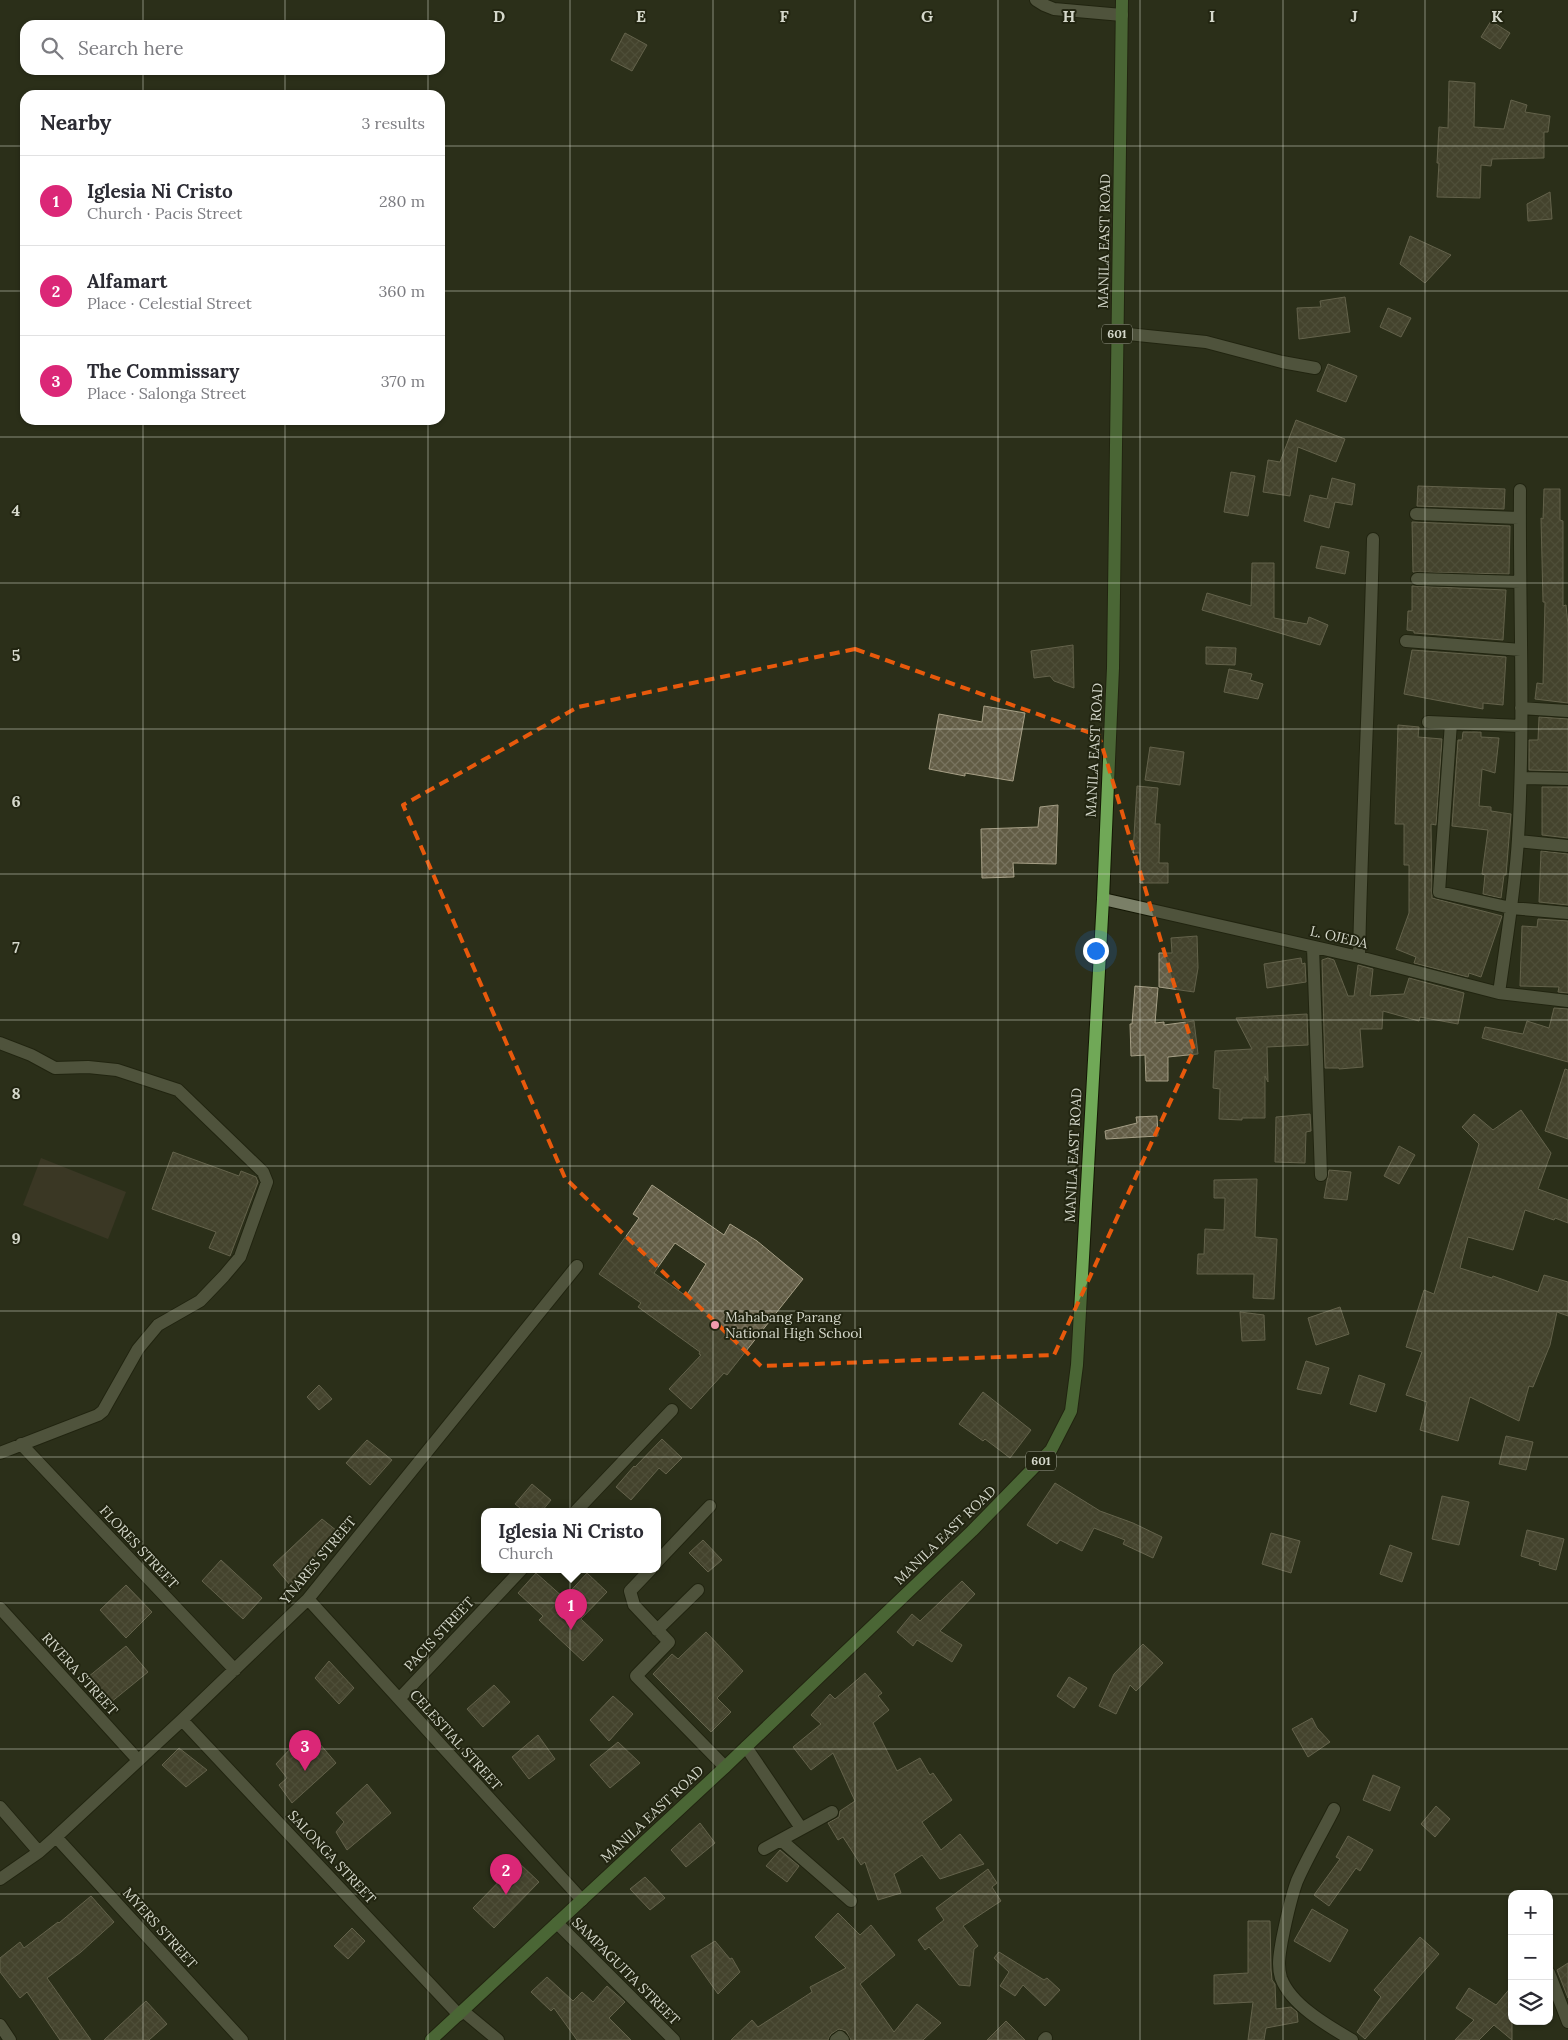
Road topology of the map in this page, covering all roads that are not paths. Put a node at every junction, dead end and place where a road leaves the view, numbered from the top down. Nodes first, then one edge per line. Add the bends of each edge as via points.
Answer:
1 (1036, 0) edge
2 (1122, 0) edge
3 (1122, 15) junction
4 (1118, 333) junction
5 (1316, 368) dead end
6 (1520, 490) dead end
7 (1416, 514) dead end
8 (1520, 518) junction
9 (1373, 539) dead end
10 (1417, 579) dead end
11 (1520, 582) junction
12 (1406, 641) dead end
13 (1521, 650) junction
14 (1521, 708) junction
15 (1568, 711) edge
16 (1428, 722) dead end
17 (1451, 723) junction
18 (1521, 726) junction
19 (1521, 778) junction
20 (1568, 779) edge
21 (1518, 841) junction
22 (1568, 846) edge
23 (1103, 899) junction
24 (1511, 908) junction
25 (1568, 913) edge
26 (1313, 947) junction
27 (1359, 957) junction
28 (1499, 993) junction
29 (1568, 1001) edge
30 (0, 1043) edge
31 (1321, 1175) dead end
32 (577, 1266) dead end
33 (672, 1410) dead end
34 (21, 1444) junction
35 (0, 1453) edge
36 (710, 1506) dead end
37 (579, 1508) edge
38 (661, 1558) edge
39 (518, 1573) edge
40 (647, 1573) edge
41 (698, 1590) dead end
42 (308, 1599) junction
43 (0, 1608) edge
44 (657, 1630) junction
45 (235, 1670) junction
46 (398, 1699) junction
47 (182, 1720) junction
48 (746, 1747) junction
49 (138, 1760) junction
50 (725, 1767) junction
51 (0, 1807) edge
52 (1334, 1809) dead end
53 (832, 1812) dead end
54 (801, 1828) junction
55 (56, 1837) junction
56 (781, 1840) junction
57 (764, 1849) dead end
58 (39, 1852) junction
59 (0, 1879) edge
60 (582, 1900) junction
61 (851, 1901) dead end
62 (557, 1923) junction
63 (1552, 1980) edge
64 (461, 2013) junction
65 (1568, 2022) edge
66 (0, 2024) edge
67 (10, 2040) edge
68 (242, 2040) edge
69 (431, 2040) edge
70 (498, 2040) edge
71 (674, 2040) edge
72 (836, 2040) edge
73 (843, 2040) edge
74 (1352, 2040) edge

1 - 3 street via 1054,9
2 - 3 main road, MANILA EAST ROAD / 601
3 - 4 main road, MANILA EAST ROAD / 601
4 - 5 street via 1206,342
4 - 23 main road, MANILA EAST ROAD / 601 via 1113,668
6 - 8 street
7 - 8 street
8 - 11 street
9 - 27 street
10 - 11 street
11 - 13 street
12 - 13 street
13 - 14 street
14 - 15 street
14 - 18 street
16 - 17 street
17 - 18 street
17 - 24 street via 1439,892
18 - 19 street
19 - 20 street
19 - 21 street
21 - 22 street
21 - 24 street
23 - 26 street, L. OJEDA
23 - 48 main road, MANILA EAST ROAD / 601 via 1077,1365 1071,1410 1045,1457
24 - 25 street
24 - 28 street
26 - 27 street, L. OJEDA
26 - 31 street
27 - 28 street, L. OJEDA
28 - 29 street, L. OJEDA
30 - 34 street via 55,1068 117,1070 178,1090 263,1172 267,1182 240,1257 200,1301 158,1325 138,1349 103,1411
32 - 42 street, YNARES STREET
33 - 37 street
34 - 35 street
34 - 45 street, FLORES STREET
36 - 38 street
39 - 46 street, PACIS STREET
40 - 44 street via 630,1590 634,1605
41 - 44 street
42 - 45 street, YNARES STREET
42 - 46 street, CELESTIAL STREET
43 - 49 street, RIVERA STREET
44 - 50 street via 669,1642 636,1676
45 - 47 street, YNARES STREET
46 - 60 street, CELESTIAL STREET
47 - 49 street, YNARES STREET
47 - 64 street, SALONGA STREET
48 - 50 main road, MANILA EAST ROAD / 601
48 - 54 street
49 - 55 street, YNARES STREET
50 - 60 main road, MANILA EAST ROAD / 601
51 - 58 street
52 - 74 street via 1297,1881 1278,1960 1281,1978 1306,2010
53 - 54 street
54 - 56 street
55 - 58 street, YNARES STREET
55 - 68 street, MYERS STREET
56 - 57 street
56 - 61 street
58 - 59 street, YNARES STREET
60 - 62 main road, MANILA EAST ROAD / 601
62 - 64 main road, MANILA EAST ROAD / 601
62 - 71 street, SAMPAGUITA STREET
63 - 65 street
64 - 69 main road, MANILA EAST ROAD / 601
64 - 70 street, SALONGA STREET
66 - 67 street
72 - 73 street via 840,2037

